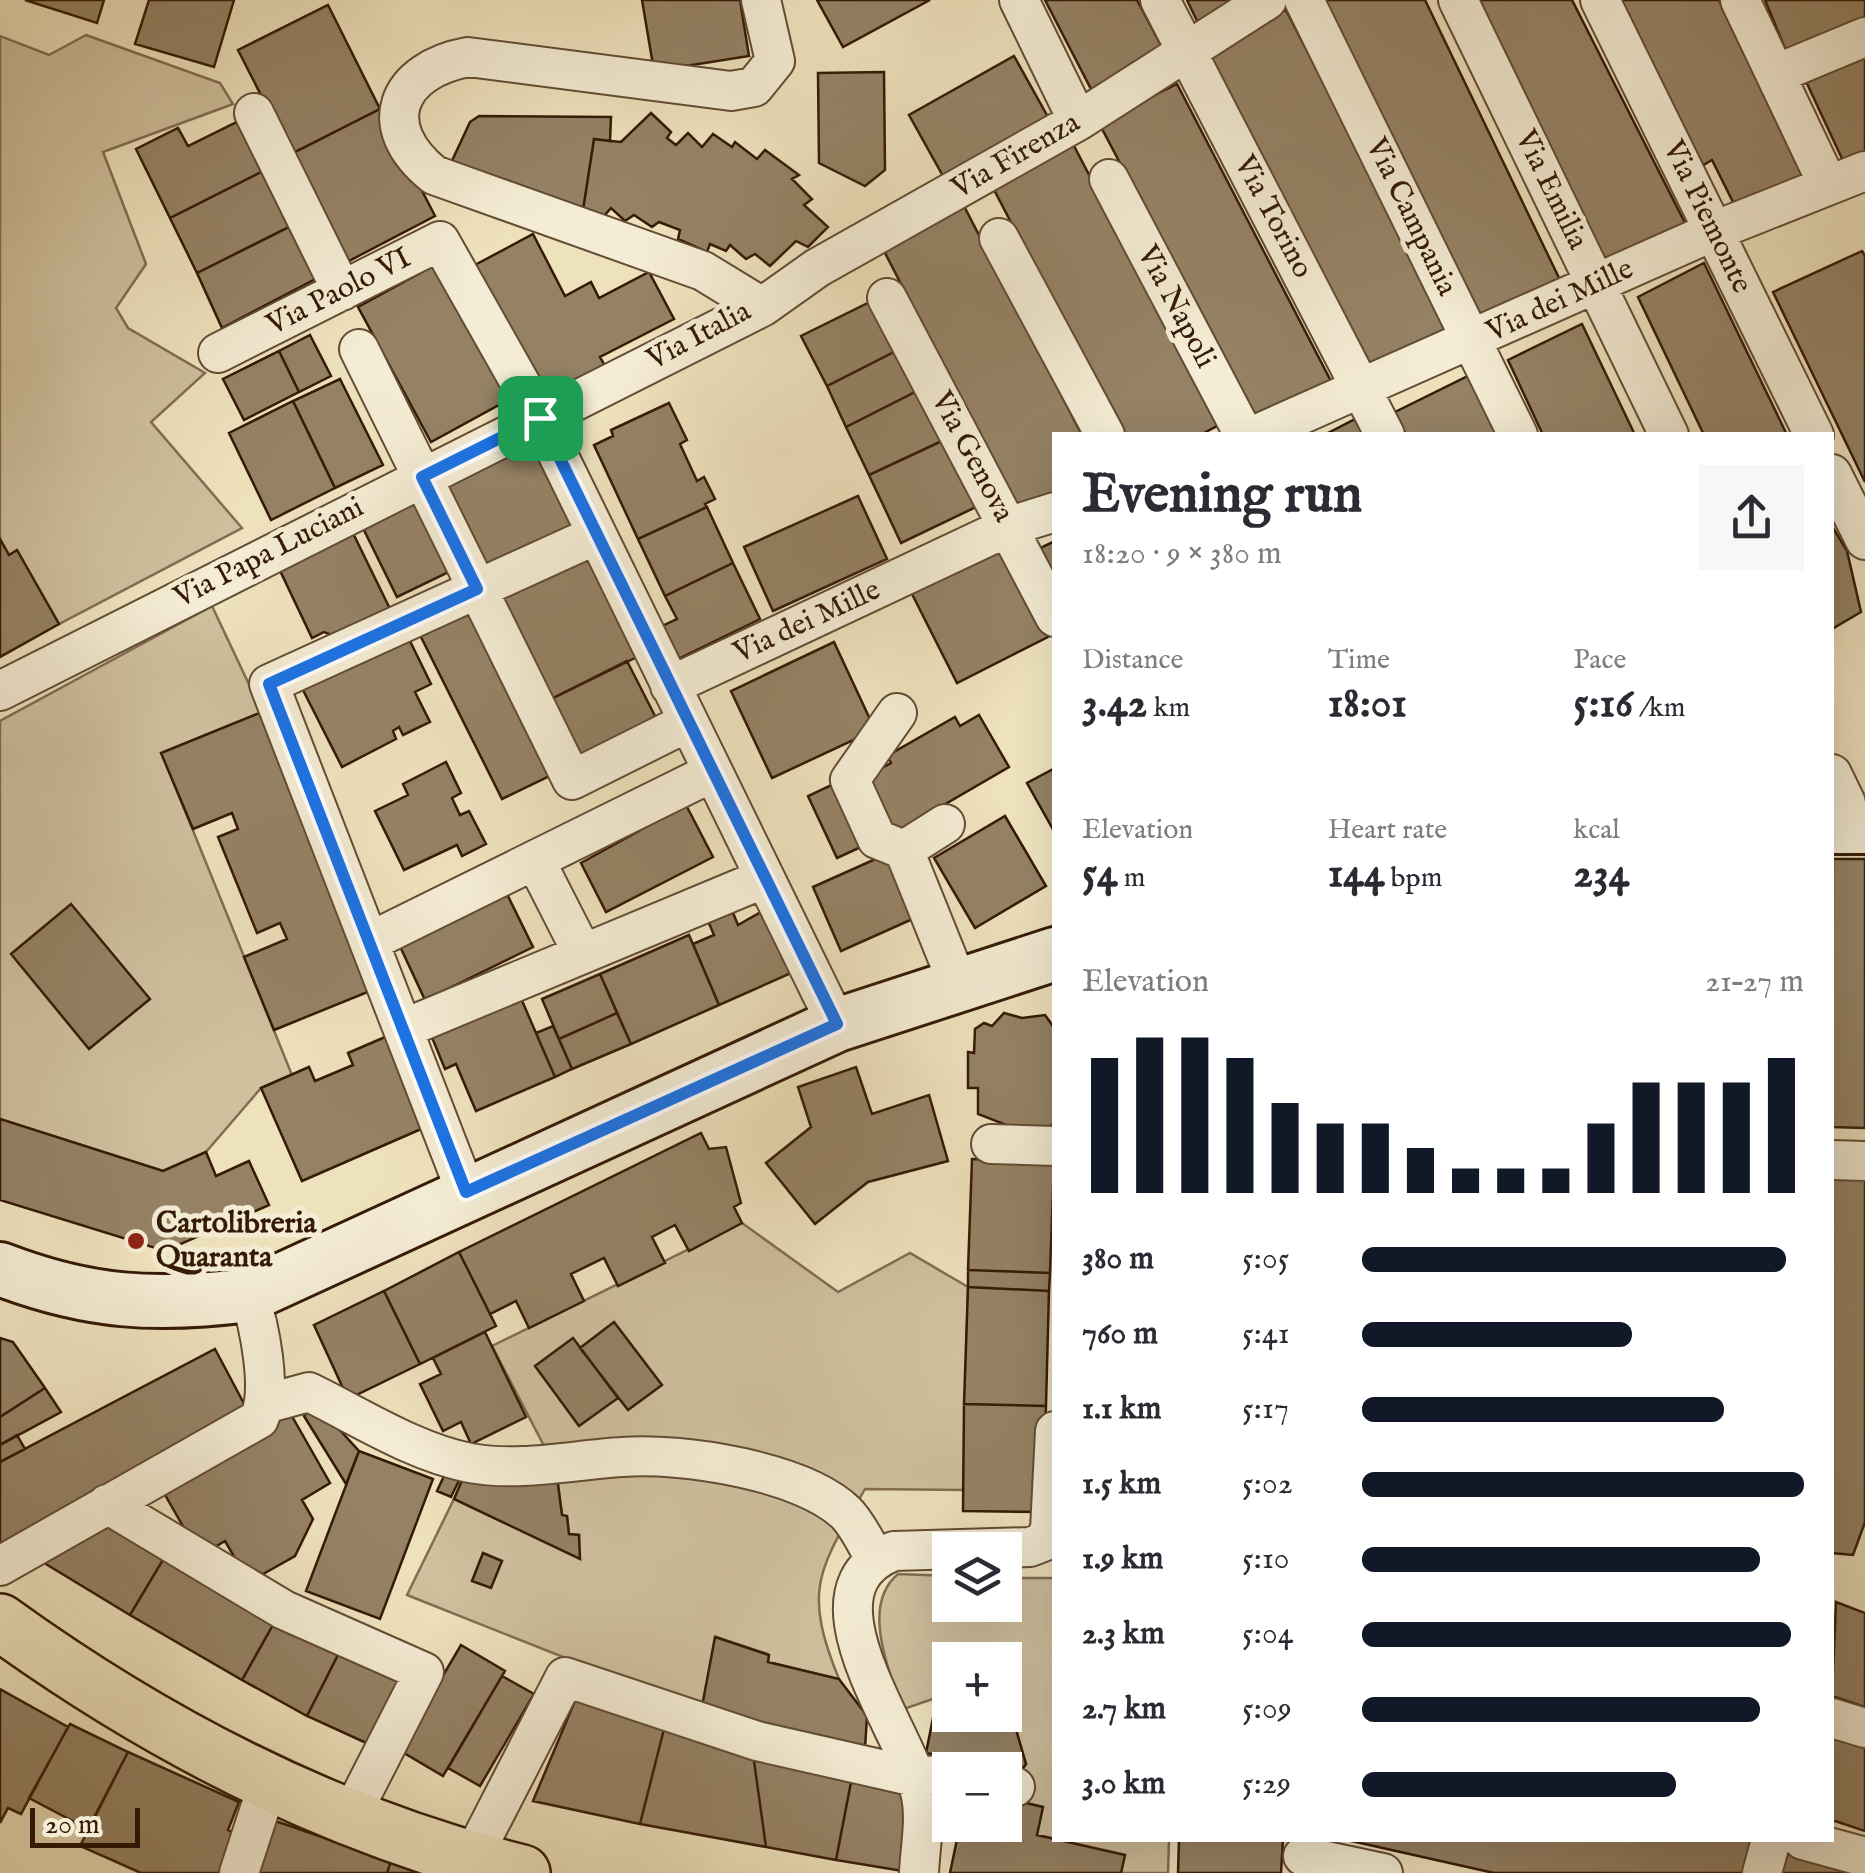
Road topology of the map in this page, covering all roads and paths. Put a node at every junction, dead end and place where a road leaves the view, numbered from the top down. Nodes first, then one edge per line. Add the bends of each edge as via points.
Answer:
1 (761, 0) edge
2 (1019, 0) edge
3 (1160, 0) edge
4 (1267, 0) edge
5 (1304, 0) edge
6 (1458, 0) edge
7 (1600, 0) edge
8 (1740, 0) edge
9 (1865, 37) edge
10 (1186, 50) junction
11 (1776, 74) junction
12 (254, 113) dead end
13 (1078, 120) junction
14 (1865, 171) edge
15 (1109, 180) dead end
16 (1828, 185) junction
17 (1714, 231) junction
18 (999, 238) dead end
19 (1596, 285) junction
20 (342, 290) junction
21 (887, 298) dead end
22 (762, 307) junction
23 (1472, 342) junction
24 (359, 349) dead end
25 (218, 353) dead end
26 (1362, 388) junction
27 (540, 418) junction
28 (1103, 432) edge
29 (1242, 432) edge
30 (1263, 432) edge
31 (1384, 432) edge
32 (1517, 432) edge
33 (1668, 432) edge
34 (1813, 432) edge
35 (422, 477) junction
36 (1834, 478) edge
37 (1052, 513) edge
38 (1010, 526) junction
39 (596, 535) junction
40 (1865, 540) edge
41 (477, 589) junction
42 (1052, 611) edge
43 (670, 686) junction
44 (0, 692) edge
45 (896, 713) dead end
46 (688, 722) junction
47 (713, 772) junction
48 (1834, 778) edge
49 (945, 824) dead end
50 (1848, 827) edge
51 (904, 850) junction
52 (535, 860) junction
53 (765, 878) junction
54 (369, 942) junction
55 (582, 954) junction
56 (1052, 955) edge
57 (958, 984) junction
58 (837, 1024) junction
59 (403, 1029) junction
60 (991, 1144) dead end
61 (1052, 1146) edge
62 (1834, 1160) edge
63 (1865, 1160) edge
64 (466, 1192) junction
65 (0, 1269) edge
66 (249, 1295) junction
67 (265, 1404) junction
68 (1052, 1490) edge
69 (106, 1504) junction
70 (875, 1558) junction
71 (0, 1566) edge
72 (0, 1622) edge
73 (1834, 1719) edge
74 (1865, 1728) edge
75 (932, 1774) edge
76 (932, 1776) edge
77 (932, 1779) edge
78 (268, 1784) junction
79 (350, 1817) junction
80 (1770, 1842) edge
81 (1811, 1842) edge
82 (1303, 1856) edge
83 (1865, 1857) edge
84 (508, 1869) edge
85 (239, 1873) edge
86 (918, 1873) edge
87 (1383, 1873) edge
88 (1762, 1873) edge

1 - 22 street, Via Italia via 776,52 772,69 754,87 731,90 468,57 413,80 400,119 410,152 434,175 704,271
2 - 13 street
3 - 10 street, Via Torino
4 - 10 street, Via Firenza
5 - 23 street, Via Campania
6 - 19 street, Via Emilia
7 - 17 street, Via Piemonte
8 - 11 street
9 - 11 street
10 - 13 street, Via Firenza
10 - 26 street, Via Torino
11 - 16 street
12 - 20 street
13 - 22 street, Via Firenza via 817,268
14 - 16 street, Via dei Mille
15 - 29 street, Via Napoli
16 - 17 street, Via dei Mille
17 - 19 street, Via dei Mille
17 - 34 street, Via Piemonte
18 - 28 street
19 - 23 street, Via dei Mille
19 - 33 street, Via Emilia
20 - 25 street, Via Paolo VI
20 - 27 street, Via Paolo VI via 440,241
21 - 38 street, Via Genova
22 - 27 street, Via Italia
23 - 26 street, Via dei Mille
23 - 32 street, Via Campania
24 - 35 street
26 - 30 street, Via dei Mille
26 - 31 street, Via Torino
27 - 35 street, Via Papa Luciani
27 - 39 street
35 - 41 street
35 - 44 street, Via Papa Luciani
36 - 40 street
37 - 38 street, Via dei Mille
38 - 42 street, Via Genova
38 - 43 street, Via dei Mille
39 - 41 street
39 - 43 street
41 - 46 street via 572,780
41 - 54 street via 269,684
43 - 46 street
45 - 51 street via 850,780 876,839
46 - 47 street
47 - 52 street
47 - 53 street
48 - 50 street
49 - 51 street
51 - 57 street
52 - 54 street
52 - 55 street
53 - 55 street
53 - 58 street
54 - 59 street
55 - 59 street
56 - 57 street
57 - 58 street
58 - 64 street
59 - 64 street
60 - 61 street
62 - 63 street
64 - 66 street
65 - 66 street via 113,1301 177,1304
66 - 67 street via 259,1324
67 - 69 street via 253,1426
67 - 70 street via 310,1392 430,1450 470,1462 509,1466 627,1456 758,1469 832,1502
68 - 70 street via 1050,1530 1030,1547 894,1551
69 - 71 street
69 - 79 street via 284,1610 424,1672
70 - 75 street via 852,1596 860,1650
72 - 78 main road via 75,1677
73 - 74 street
76 - 84 street via 758,1741 564,1676
77 - 86 street
78 - 79 main road
78 - 85 street
79 - 84 main road
80 - 88 street
81 - 83 street
82 - 87 street

